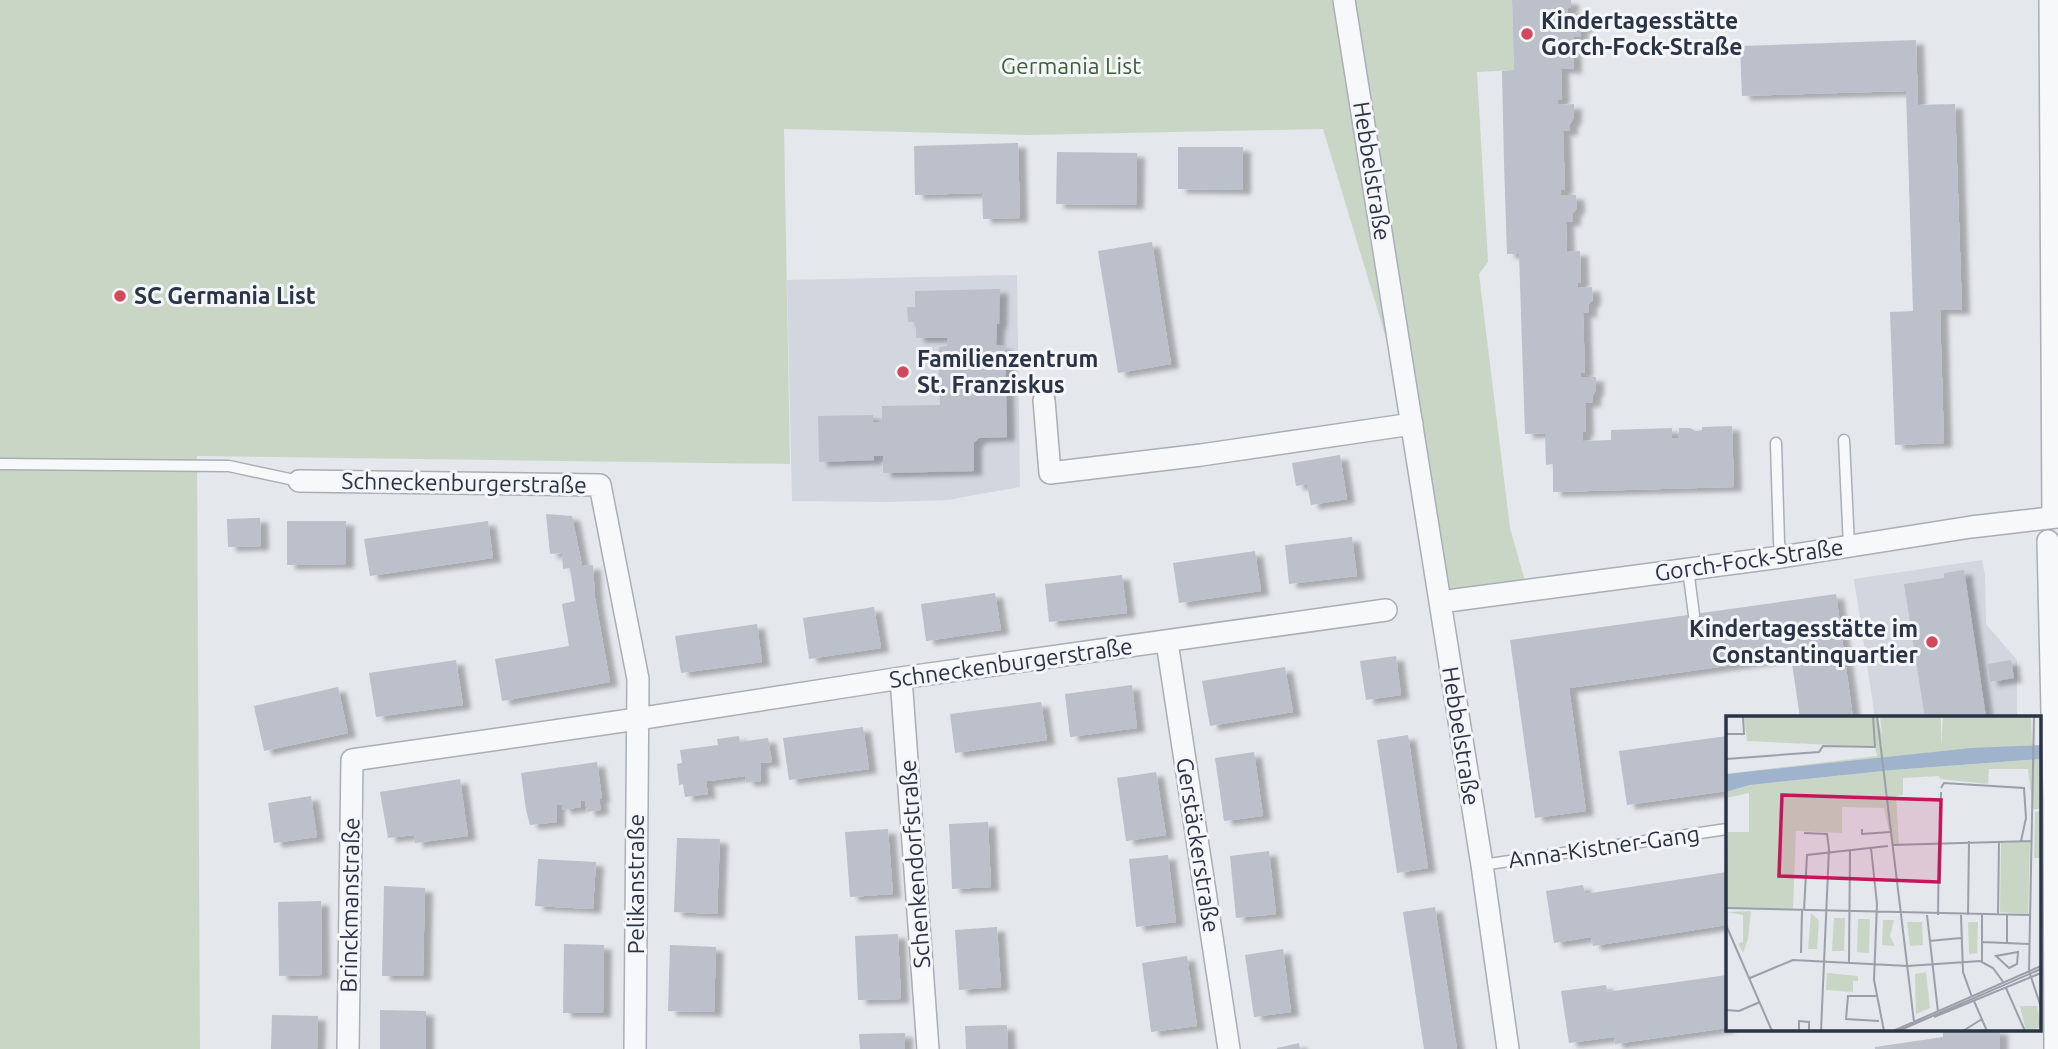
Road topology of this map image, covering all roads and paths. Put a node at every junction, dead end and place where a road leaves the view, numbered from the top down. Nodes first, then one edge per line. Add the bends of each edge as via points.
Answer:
1 (1344, 0) edge
2 (2050, 0) edge
3 (2054, 163) edge
4 (1044, 400) dead end
5 (1412, 424) junction
6 (1844, 440) dead end
7 (1776, 443) dead end
8 (0, 464) edge
9 (299, 481) joint
10 (2055, 517) edge
11 (2048, 541) dead end
12 (1849, 546) junction
13 (1781, 557) junction
14 (1688, 569) junction
15 (1440, 602) junction
16 (1386, 610) dead end
17 (1694, 615) dead end
18 (1167, 642) junction
19 (901, 678) junction
20 (637, 719) junction
21 (352, 760) joint
22 (2046, 798) edge
23 (1726, 829) edge
24 (1482, 865) junction
25 (348, 1049) edge
26 (635, 1049) edge
27 (928, 1049) edge
28 (1228, 1049) edge
29 (1508, 1049) edge
30 (2055, 1049) edge

1 - 5 street, Hebbelstraße
2 - 3 street
3 - 10 street
4 - 5 street via 1050,473
5 - 15 street, Hebbelstraße
6 - 12 lane
7 - 13 lane
8 - 9 lane via 229,466
9 - 20 street, Schneckenburgerstraße via 600,485 638,679
10 - 12 street, Gorch-Fock-Straße
11 - 22 street
12 - 13 street, Gorch-Fock-Straße
13 - 14 street, Gorch-Fock-Straße
14 - 15 street, Gorch-Fock-Straße
14 - 17 lane
15 - 24 street, Hebbelstraße
16 - 18 street, Schneckenburgerstraße
18 - 19 street, Schneckenburgerstraße
18 - 28 street, Gerstäckerstraße
19 - 20 street, Schneckenburgerstraße
19 - 27 street, Schenkendorfstraße
20 - 21 street, Schneckenburgerstraße
20 - 26 street, Pelikanstraße
21 - 25 street, Brinckmanstraße
22 - 30 street
23 - 24 lane, Anna-Kistner-Gang
24 - 29 street, Hebbelstraße

